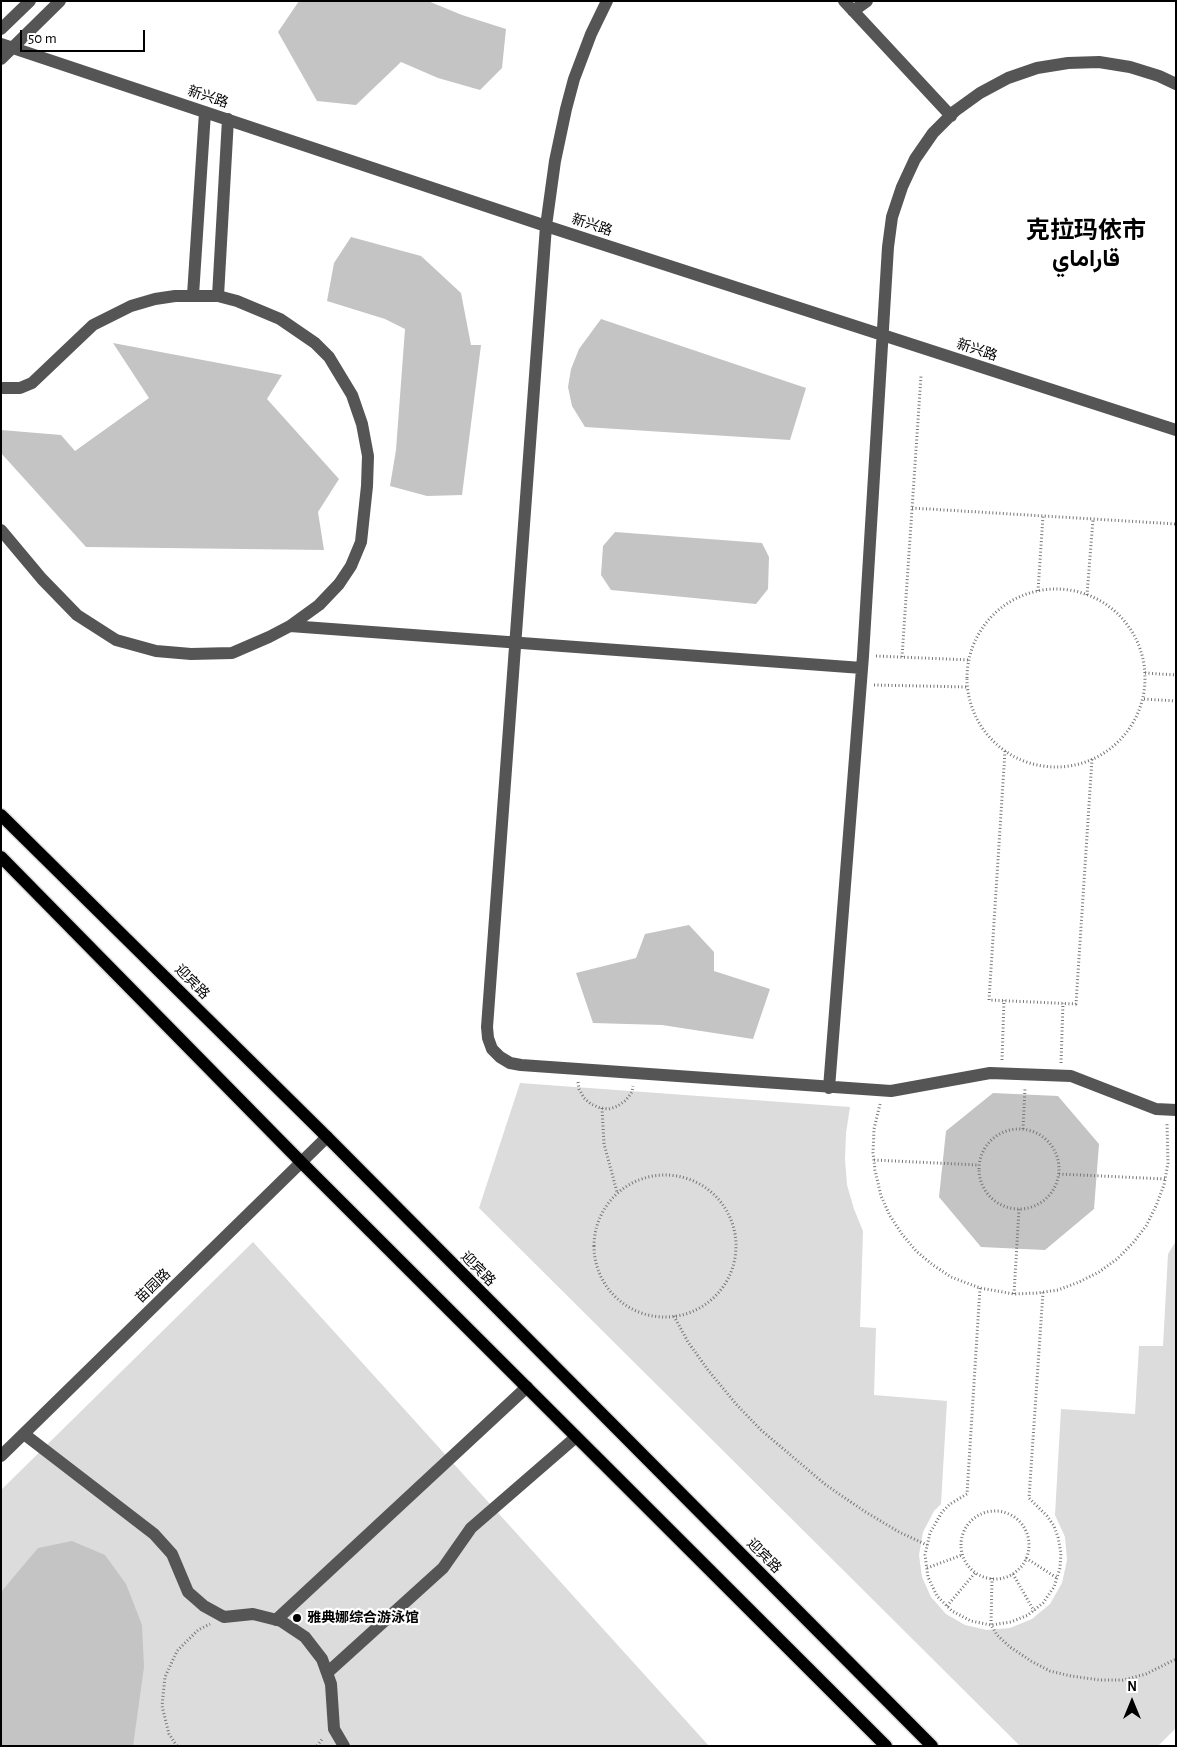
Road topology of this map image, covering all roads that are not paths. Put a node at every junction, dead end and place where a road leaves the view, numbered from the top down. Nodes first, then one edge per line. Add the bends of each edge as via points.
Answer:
1 (30, 1) edge
2 (60, 1) edge
3 (607, 1) edge
4 (868, 1) edge
5 (849, 6) edge
6 (1, 29) edge
7 (7, 46) edge
8 (1, 59) edge
9 (1176, 84) edge
10 (205, 112) junction
11 (951, 116) junction
12 (228, 119) junction
13 (546, 226) junction
14 (193, 295) junction
15 (218, 296) junction
16 (883, 336) junction
17 (1, 388) edge
18 (1176, 430) edge
19 (1, 530) edge
20 (290, 626) junction
21 (516, 641) junction
22 (862, 662) junction
23 (1, 815) edge
24 (1, 857) edge
25 (829, 1088) junction
26 (1171, 1109) edge
27 (326, 1137) junction
28 (301, 1162) junction
29 (527, 1387) junction
30 (24, 1434) junction
31 (576, 1437) junction
32 (1, 1456) edge
33 (276, 1620) junction
34 (327, 1673) junction
35 (344, 1746) edge
36 (886, 1746) edge
37 (932, 1746) edge

1 - 6 street
2 - 7 street
3 - 13 street via 574,79 555,161
4 - 5 street
5 - 11 street
7 - 8 street
7 - 10 street, 新兴路
9 - 11 street via 1130,67 1099,62 1068,63 1008,78 980,93
10 - 12 street, 新兴路
10 - 14 street
11 - 16 street via 915,159 899,194 888,247
12 - 13 street, 新兴路
12 - 15 street
13 - 16 street, 新兴路
13 - 21 street
14 - 15 street
14 - 17 street via 155,299 114,314 93,325 32,384
15 - 20 street via 280,319 315,343 329,357 352,395 362,424 368,456 361,542 339,584
16 - 18 street, 新兴路
16 - 22 street
19 - 20 street via 77,615 116,640 156,651 232,653
20 - 21 street
21 - 22 street
21 - 25 street via 486,1027 496,1053 510,1063
22 - 25 street
23 - 27 main road, 迎宾路
24 - 28 main road
25 - 26 street via 891,1091 990,1073 1071,1076 1156,1109
27 - 28 street, 苗园路
27 - 37 main road, 迎宾路
28 - 29 main road
28 - 30 street, 苗园路
29 - 31 main road
29 - 33 street
30 - 32 street, 苗园路
30 - 33 street via 154,1534 172,1554 188,1592 204,1606 224,1618 252,1614
31 - 34 street via 471,1528 442,1568
31 - 36 main road
33 - 34 street via 305,1637 322,1658
34 - 35 street via 331,1684 334,1729

